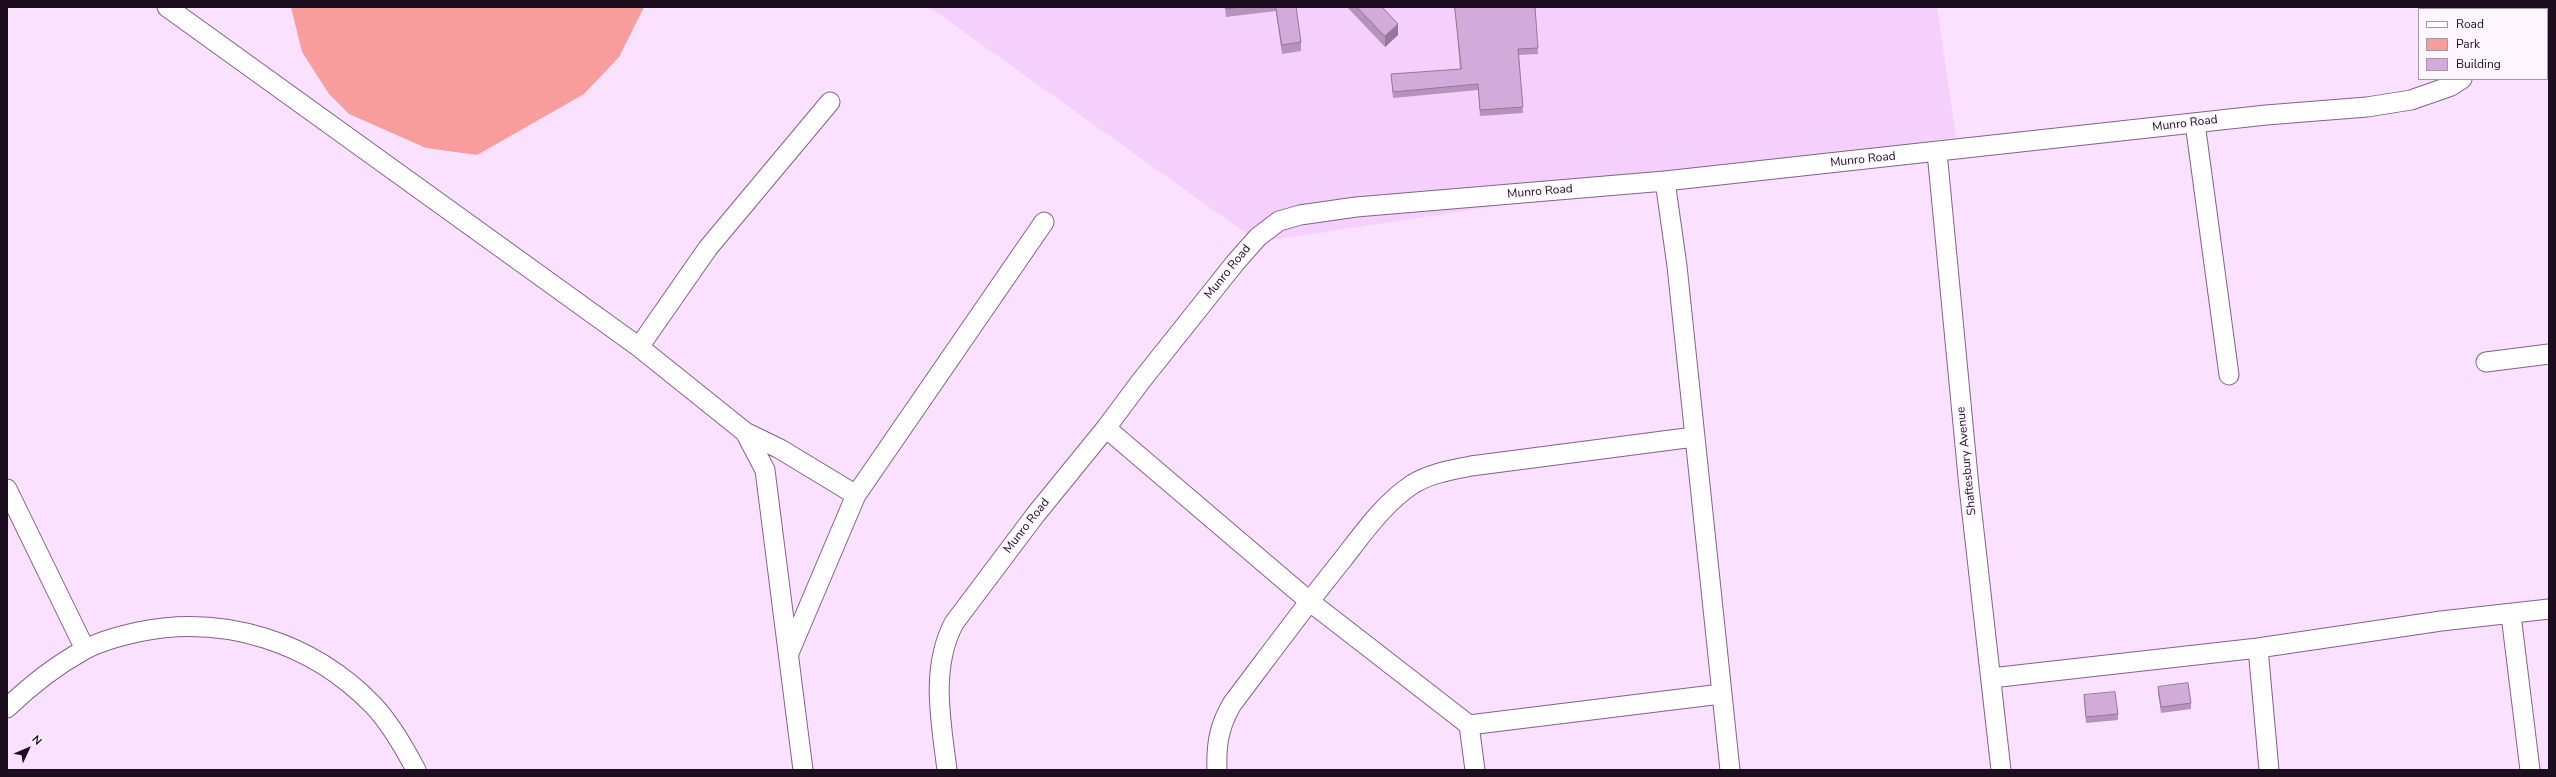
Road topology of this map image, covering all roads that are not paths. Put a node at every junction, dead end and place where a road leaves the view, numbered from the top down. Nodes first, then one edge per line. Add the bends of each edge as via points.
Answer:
1 (167, 7) edge
2 (2460, 80) edge
3 (830, 102) dead end
4 (2195, 123) junction
5 (1937, 152) junction
6 (1665, 181) junction
7 (1044, 222) dead end
8 (639, 347) junction
9 (2549, 354) edge
10 (2486, 362) dead end
11 (2230, 375) dead end
12 (1106, 428) junction
13 (745, 432) junction
14 (1694, 437) junction
15 (7, 489) edge
16 (856, 496) junction
17 (1309, 601) junction
18 (2549, 610) edge
19 (2511, 615) junction
20 (2258, 648) junction
21 (85, 649) junction
22 (789, 654) junction
23 (1991, 678) junction
24 (1721, 694) junction
25 (7, 708) edge
26 (1469, 725) junction
27 (416, 770) edge
28 (802, 770) edge
29 (947, 770) edge
30 (1217, 770) edge
31 (1475, 770) edge
32 (1730, 770) edge
33 (2001, 770) edge
34 (2269, 770) edge
35 (2530, 770) edge

1 - 8 street
2 - 4 street, Munro Road via 2433,93 2390,104
3 - 8 street via 708,248
4 - 5 street, Munro Road
4 - 11 street
5 - 6 street, Munro Road
5 - 23 street, Shaftesbury Avenue via 1969,487
6 - 12 street, Munro Road via 1356,207 1300,215 1279,221 1258,237 1235,263
6 - 14 street
7 - 16 street
8 - 13 street
9 - 10 street
12 - 17 street
12 - 29 street, Munro Road via 1036,514 954,623 945,640 939,676
13 - 16 street via 780,449
13 - 22 street via 765,470
14 - 17 street via 1471,466 1433,475 1414,483 1391,502
14 - 24 street
15 - 21 street
16 - 22 street
17 - 26 street
17 - 30 street via 1232,704 1223,720 1217,739
18 - 19 street
19 - 20 street via 2441,621
19 - 35 street
20 - 23 street
20 - 34 street
21 - 25 street via 41,676
21 - 27 street via 122,635 152,629 199,626 238,630 276,641 312,657 344,679 367,700 398,736
22 - 28 street
23 - 33 street, Shaftesbury Avenue
24 - 26 street
24 - 32 street
26 - 31 street

